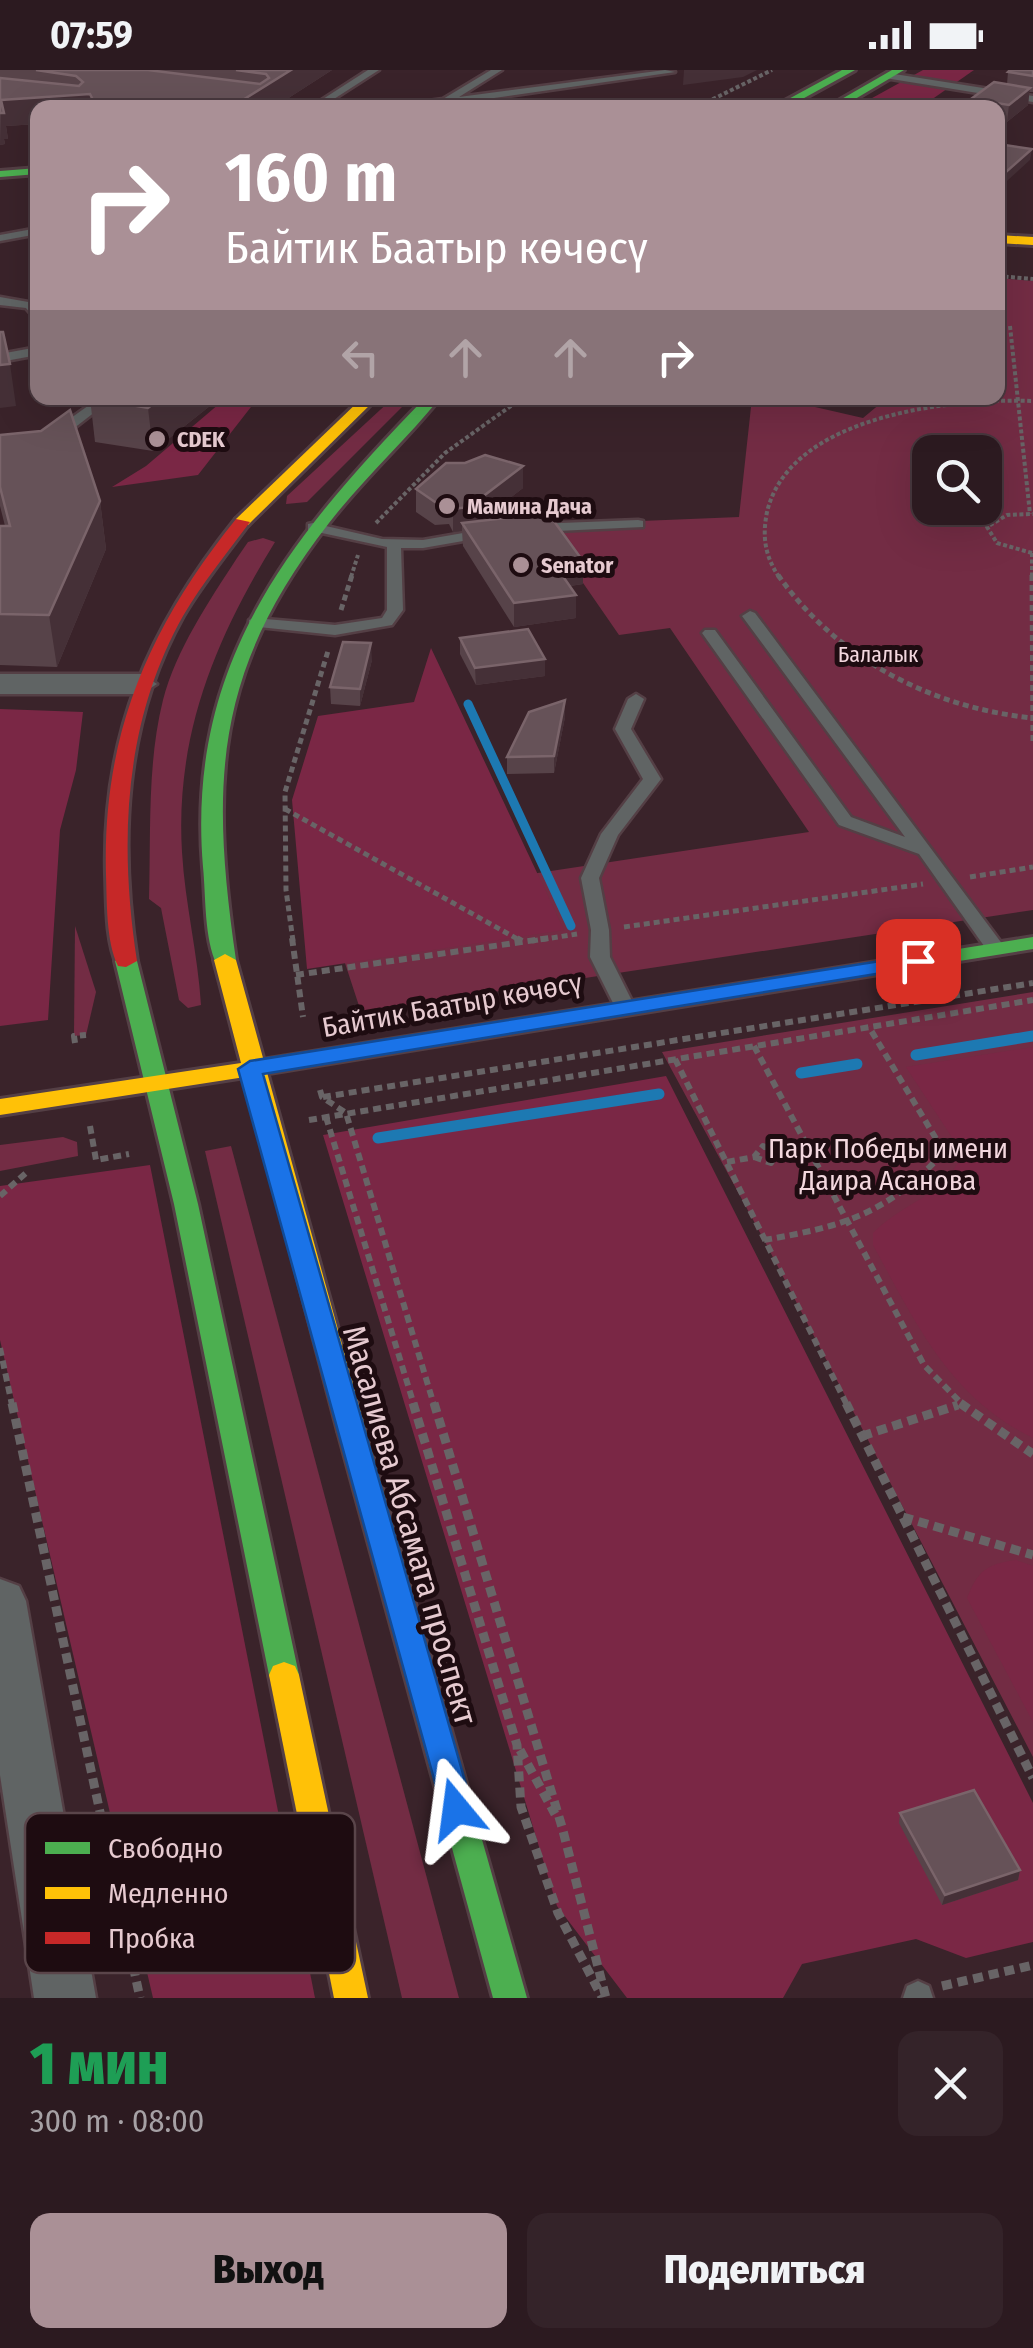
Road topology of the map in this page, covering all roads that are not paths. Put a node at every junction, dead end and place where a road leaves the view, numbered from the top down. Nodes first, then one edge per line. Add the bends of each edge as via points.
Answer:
1 (374, 70) edge
2 (497, 70) edge
3 (850, 70) edge
4 (670, 72) edge
5 (894, 73) edge
6 (1033, 99) edge
7 (326, 100) edge
8 (455, 100) edge
9 (482, 100) edge
10 (793, 100) edge
11 (845, 100) edge
12 (30, 172) edge
13 (0, 174) edge
14 (30, 187) edge
15 (0, 189) edge
16 (30, 232) edge
17 (0, 238) edge
18 (1005, 239) edge
19 (1033, 241) edge
20 (0, 302) edge
21 (30, 304) edge
22 (30, 351) edge
23 (0, 358) edge
24 (97, 405) edge
25 (363, 405) edge
26 (426, 405) edge
27 (47, 442) edge
28 (246, 515) junction
29 (297, 524) junction
30 (638, 524) dead end
31 (394, 544) junction
32 (750, 616) dead end
33 (254, 623) junction
34 (710, 633) dead end
35 (0, 684) edge
36 (142, 684) junction
37 (636, 699) dead end
38 (924, 850) junction
39 (1033, 944) edge
40 (996, 949) junction
41 (625, 1007) junction
42 (250, 1069) junction
43 (156, 1082) junction
44 (0, 1107) edge
45 (0, 1602) edge
46 (35, 1813) edge
47 (313, 1813) edge
48 (61, 1973) edge
49 (346, 1973) edge
50 (65, 1998) edge
51 (351, 1998) edge
52 (510, 1998) edge

1 - 7 lane
2 - 8 lane
3 - 10 main road
4 - 9 lane
5 - 6 lane
5 - 11 main road
12 - 13 main road
14 - 15 main road
16 - 17 lane
18 - 19 main road
20 - 21 lane
22 - 23 lane
24 - 27 lane
25 - 28 main road
26 - 29 main road, Масалиева Абсамата проспект via 342,490
28 - 29 main road
28 - 36 main road via 181,596
29 - 31 lane
29 - 33 main road, Масалиева Абсамата проспект
30 - 31 lane
31 - 33 lane via 395,610 387,622 335,630
32 - 38 lane
33 - 42 main road, Масалиева Абсамата проспект via 221,714 212,822 228,985
34 - 38 lane via 845,821
35 - 36 street
36 - 43 main road via 122,763 115,893
37 - 41 lane via 623,728 652,779 610,834 590,878 600,957
38 - 40 lane
39 - 40 main road, Байтик Баатыр көчөсү
40 - 41 main road, Байтик Баатыр көчөсү
41 - 42 main road, Байтик Баатыр көчөсү
42 - 43 main road, Байтик Баатыр көчөсү
42 - 52 main road, Масалиева Абсамата проспект
43 - 44 main road, Байтик Баатыр көчөсү
43 - 47 main road via 180,1168
45 - 46 street
48 - 50 street
49 - 51 main road

